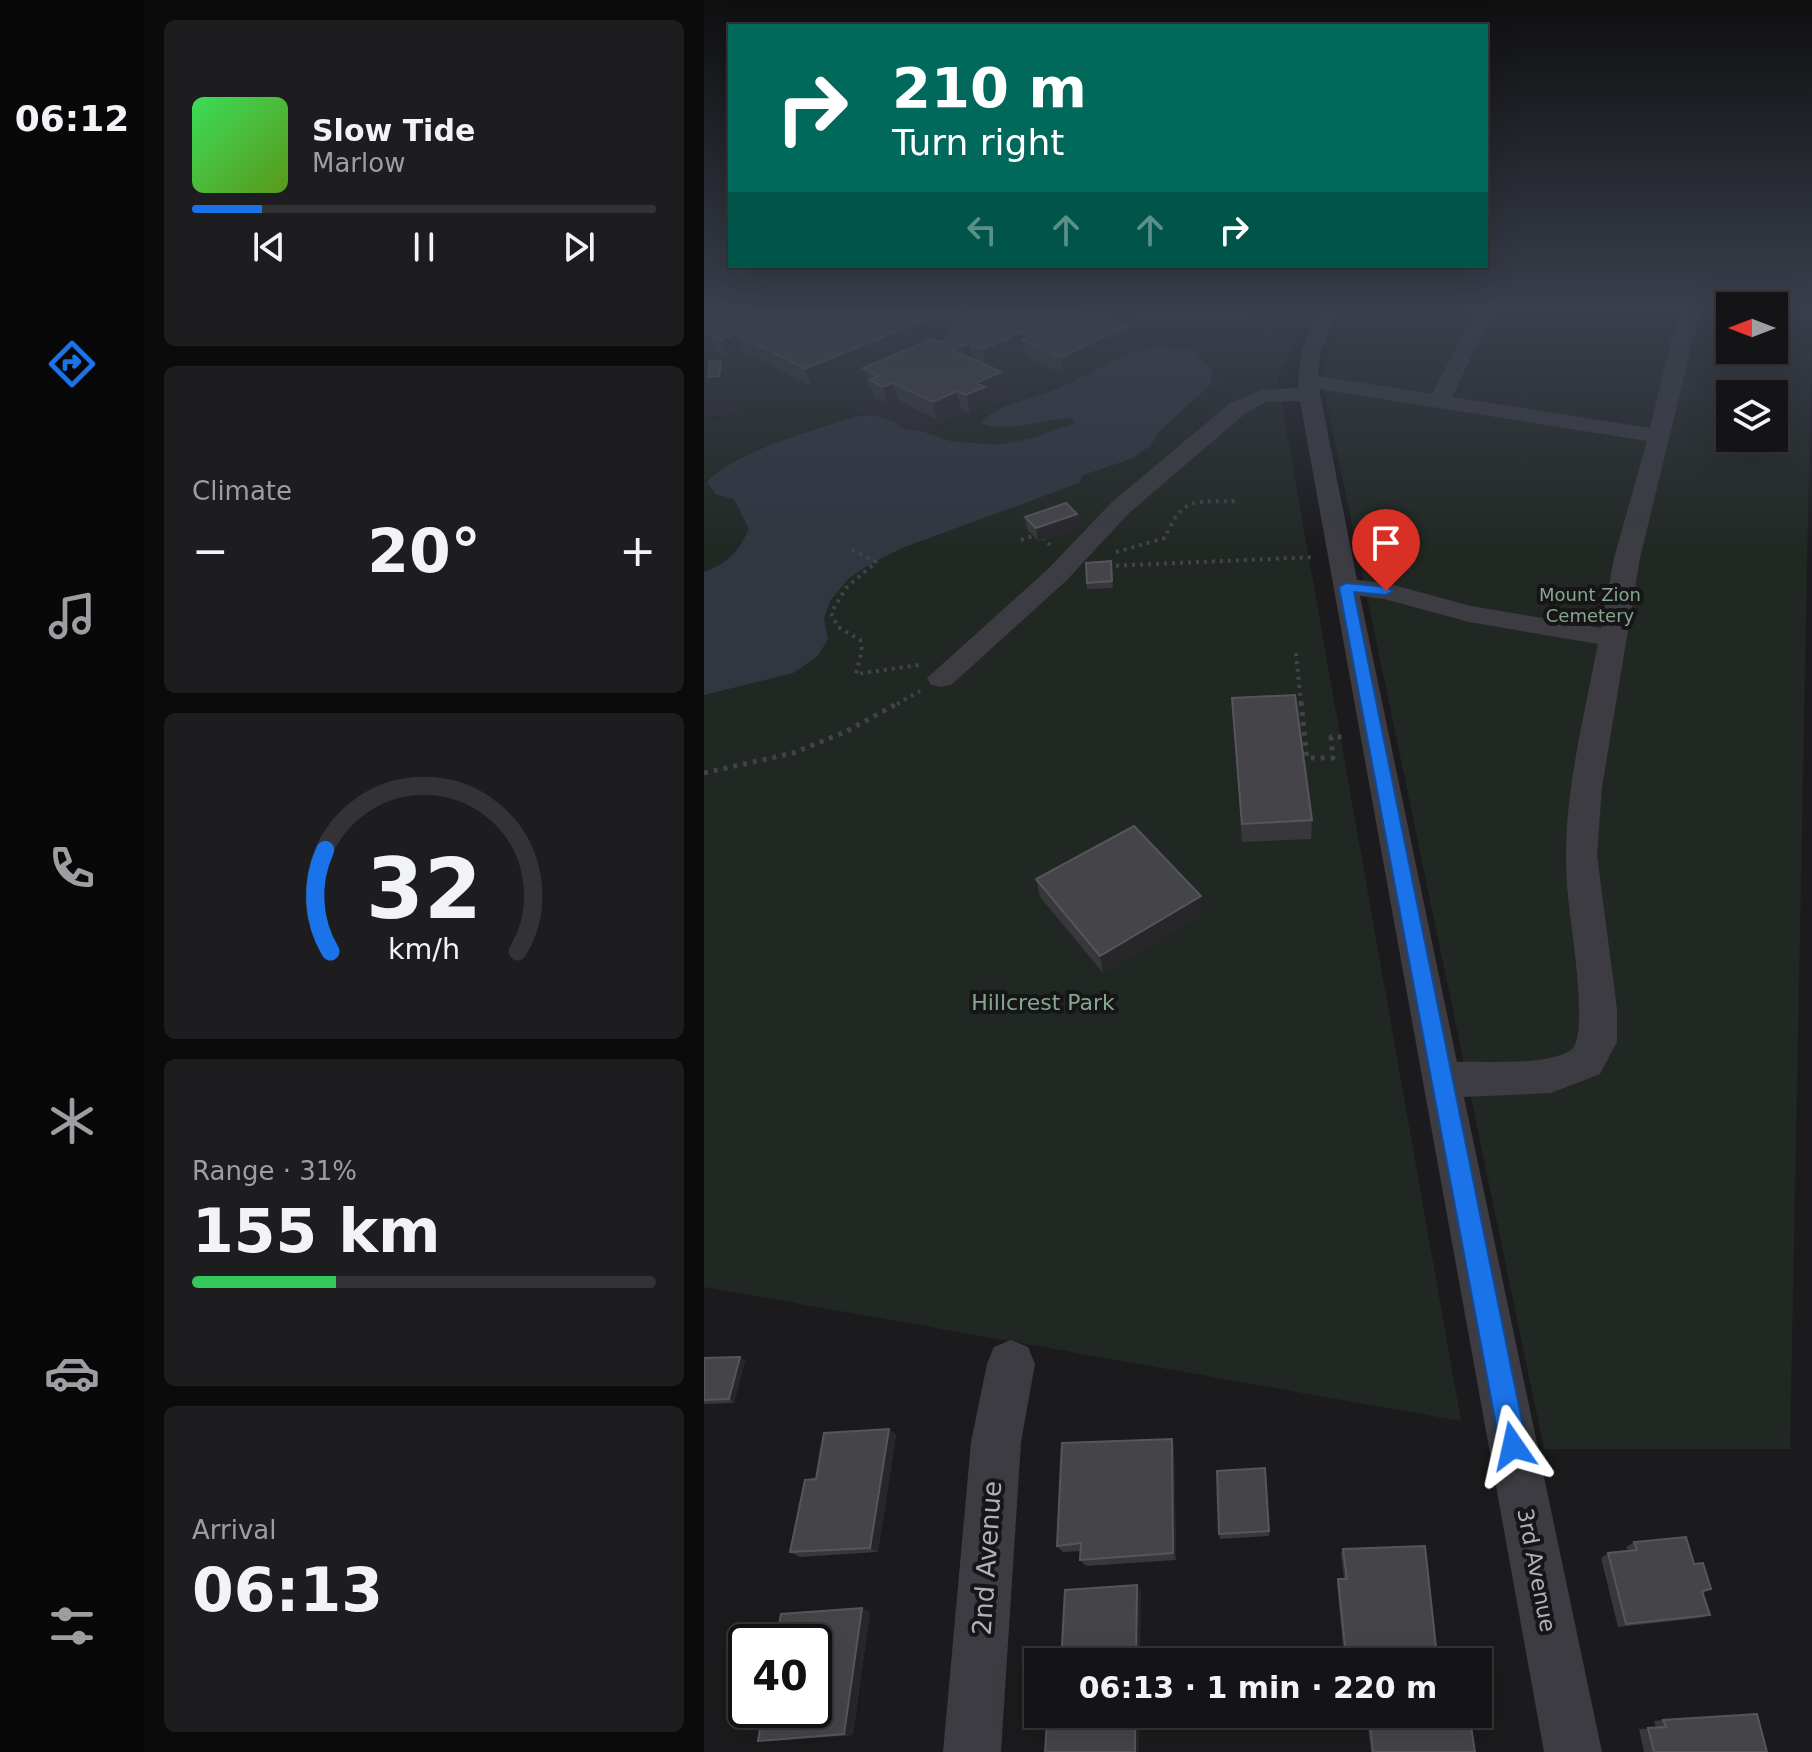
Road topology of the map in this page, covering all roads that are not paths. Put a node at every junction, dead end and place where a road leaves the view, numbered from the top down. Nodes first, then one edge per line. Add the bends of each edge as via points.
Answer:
1 (1308, 388) edge
2 (1304, 389) edge
3 (1315, 389) edge
4 (1446, 389) edge
5 (1670, 389) edge
6 (1439, 402) junction
7 (1659, 436) junction
8 (1346, 587) junction
9 (1611, 638) junction
10 (943, 676) road end
11 (1442, 1080) junction
12 (1011, 1364) dead end
13 (972, 1752) edge
14 (1573, 1752) edge

1 - 8 street, 3rd Avenue
2 - 10 street via 1262,396 1238,408 1120,508 1057,575
3 - 6 street
4 - 6 street
5 - 7 street
6 - 7 street
7 - 9 street
8 - 9 street
8 - 11 street, 3rd Avenue
9 - 11 street via 1580,855 1598,1042 1586,1062 1551,1076
11 - 14 street, 3rd Avenue
12 - 13 street, 2nd Avenue via 996,1442

